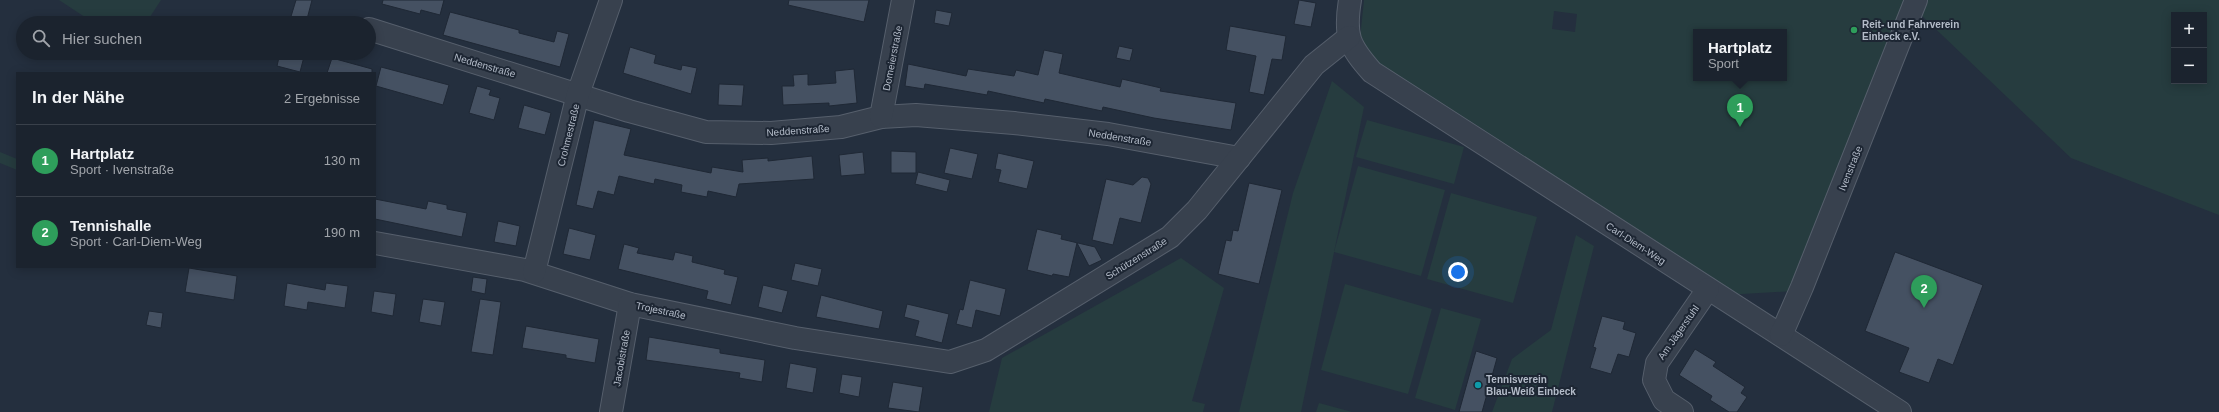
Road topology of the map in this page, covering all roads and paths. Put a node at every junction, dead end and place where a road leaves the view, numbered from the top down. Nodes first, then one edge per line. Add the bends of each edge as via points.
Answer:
1 (611, 0) edge
2 (904, 0) edge
3 (1350, 0) edge
4 (1916, 0) edge
5 (376, 31) edge
6 (1349, 37) junction
7 (578, 94) junction
8 (881, 117) junction
9 (1239, 158) junction
10 (376, 243) edge
11 (534, 272) junction
12 (1708, 289) junction
13 (630, 304) junction
14 (1781, 335) junction
15 (950, 362) joint
16 (611, 412) edge
17 (1682, 412) edge
18 (1900, 412) edge

1 - 7 street, Crohmestraße
2 - 8 street, Domeierstraße
3 - 6 street
4 - 14 street, Ivenstraße
5 - 7 street, Neddenstraße
6 - 9 street, Schützenstraße via 1314,65
6 - 12 street, Carl-Diem-Weg via 1354,52 1372,72
7 - 8 street, Neddenstraße via 706,132 771,133 841,126
7 - 11 street, Crohmestraße
8 - 9 street, Neddenstraße via 916,115 1014,123 1108,134
9 - 15 street, Schützenstraße via 1197,210 1170,237 986,350
10 - 11 street, Trojestraße
11 - 13 street, Trojestraße
12 - 14 street, Carl-Diem-Weg
12 - 17 street, Am Jägerstuhl via 1657,363 1654,380 1664,400
13 - 15 street, Trojestraße via 795,338
13 - 16 street, Jacobistraße
14 - 18 street, Carl-Diem-Weg

